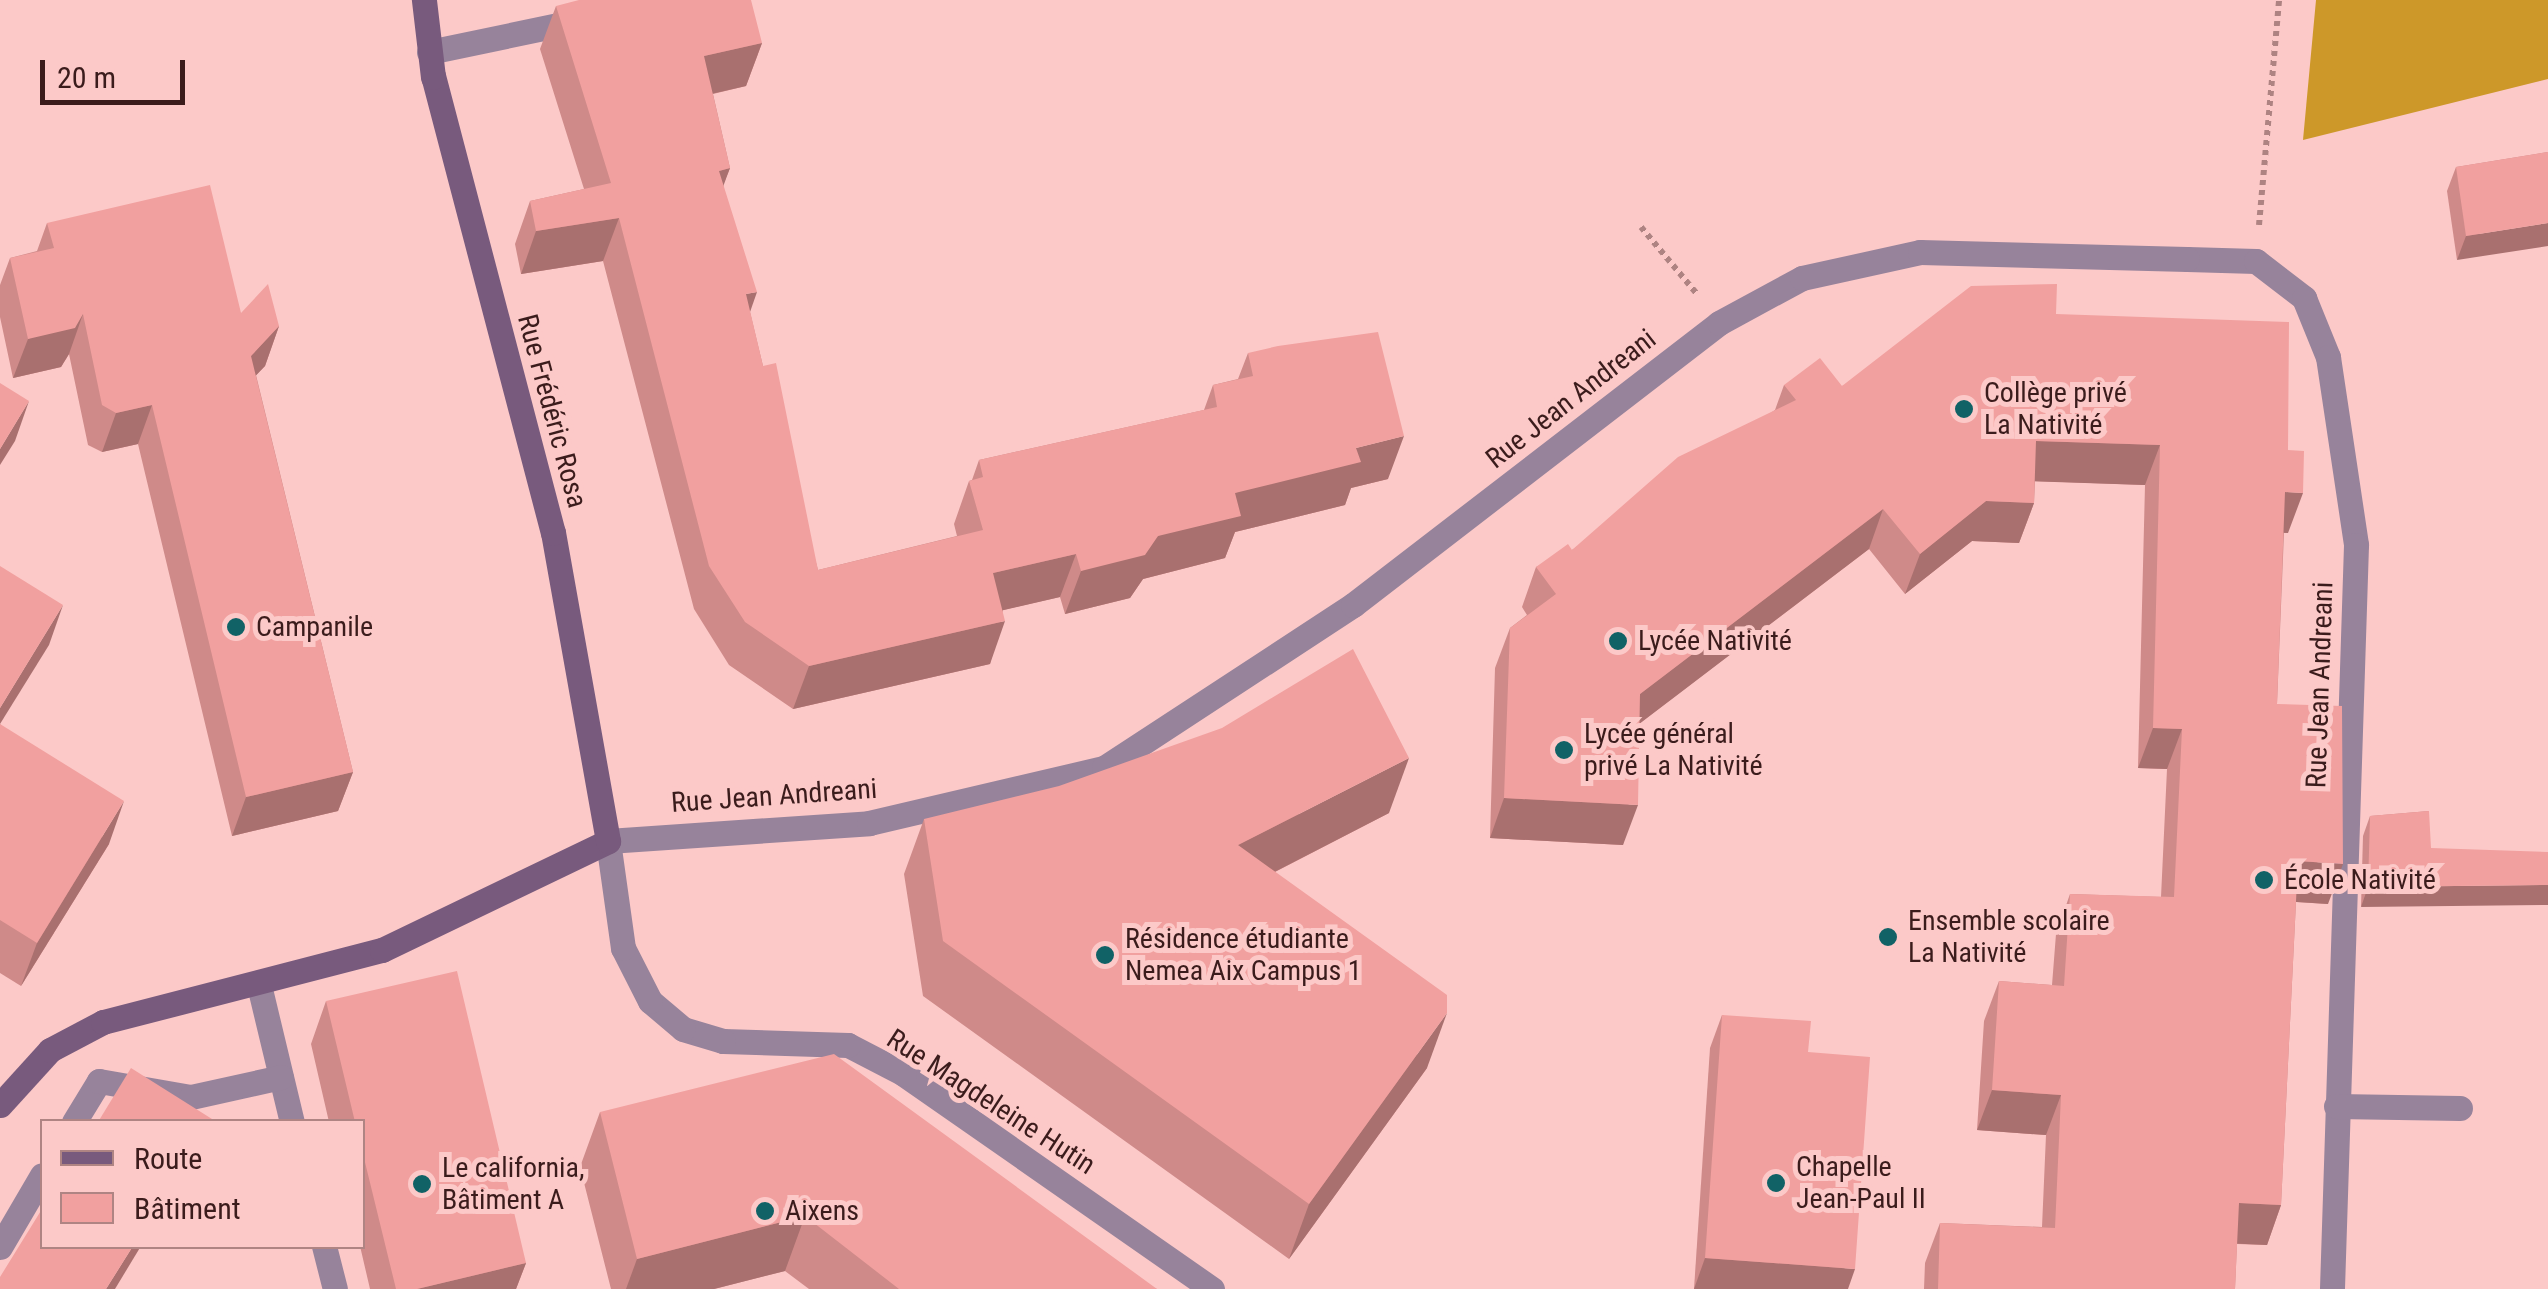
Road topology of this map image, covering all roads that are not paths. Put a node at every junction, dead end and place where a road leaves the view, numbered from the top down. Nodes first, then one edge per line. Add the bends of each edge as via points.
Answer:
1 (424, 0) edge
2 (617, 12) edge
3 (430, 52) junction
4 (608, 842) junction
5 (258, 985) junction
6 (281, 1077) junction
7 (0, 1105) edge
8 (2336, 1106) junction
9 (2460, 1108) dead end
10 (76, 1119) edge
11 (291, 1119) edge
12 (40, 1179) edge
13 (0, 1247) edge
14 (325, 1249) edge
15 (335, 1289) edge
16 (1212, 1289) edge
17 (2332, 1289) edge

1 - 3 street, Rue Frédéric Rosa
2 - 3 street
3 - 4 street, Rue Frédéric Rosa via 553,533
4 - 5 street, Rue Jean Andreani via 382,950
4 - 8 street, Rue Jean Andreani via 869,822 1104,768 1353,605 1718,323 1802,278 1920,252 2256,262 2304,298 2328,357 2356,545
4 - 16 street, Rue Magdeleine Hutin via 623,948 650,1000 683,1028 724,1041 806,1039 862,1052
5 - 6 street
5 - 7 street, Rue Jean Andreani via 103,1022 50,1050
6 - 10 street via 191,1097 98,1080
6 - 11 street
8 - 9 street
8 - 17 street, Rue Jean Andreani
12 - 13 street
14 - 15 street

